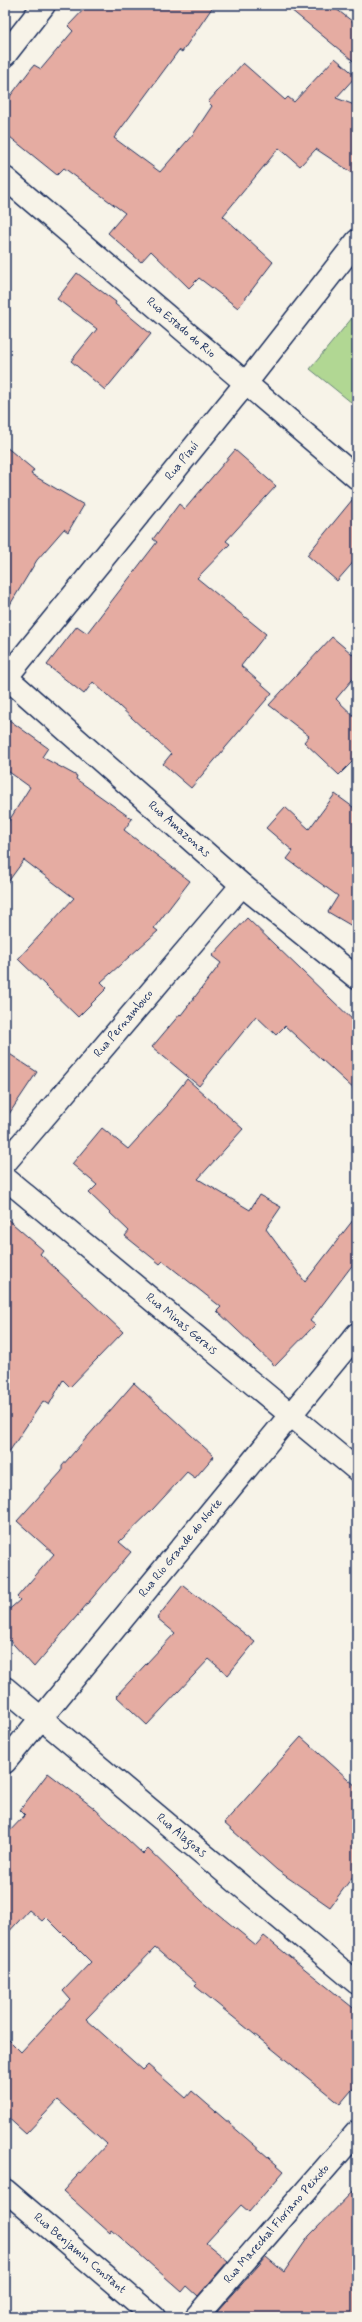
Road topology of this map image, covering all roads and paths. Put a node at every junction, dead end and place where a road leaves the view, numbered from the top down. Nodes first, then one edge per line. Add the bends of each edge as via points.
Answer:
1 (44, 5) edge
2 (5, 55) edge
3 (5, 178) edge
4 (357, 241) edge
5 (246, 383) junction
6 (357, 478) edge
7 (5, 677) edge
8 (242, 885) junction
9 (357, 978) edge
10 (5, 1163) edge
11 (5, 1178) edge
12 (357, 1334) edge
13 (291, 1414) junction
14 (357, 1470) edge
15 (5, 1688) edge
16 (41, 1718) junction
17 (5, 1762) edge
18 (357, 1983) edge
19 (357, 2132) edge
20 (5, 2190) edge
21 (154, 2317) edge
22 (196, 2317) edge

1 - 2 street
3 - 5 street, Rua Estado do Rio
4 - 5 street, Rua Piauí
5 - 6 street, Rua Estado do Rio
5 - 7 street, Rua Piauí
7 - 8 street, Rua Amazonas
8 - 9 street, Rua Amazonas
8 - 10 street, Rua Pernambuco
11 - 13 street, Rua Minas Gerais
12 - 13 street, Rua Rio Grande do Norte
13 - 14 street, Rua Minas Gerais
13 - 16 street, Rua Rio Grande do Norte
15 - 16 street, Rua Alagoas
16 - 17 street, Rua Rio Grande do Norte
16 - 18 street, Rua Alagoas
19 - 22 street, Rua Marechal Floriano Peixoto
20 - 21 street, Rua Benjamin Constant

